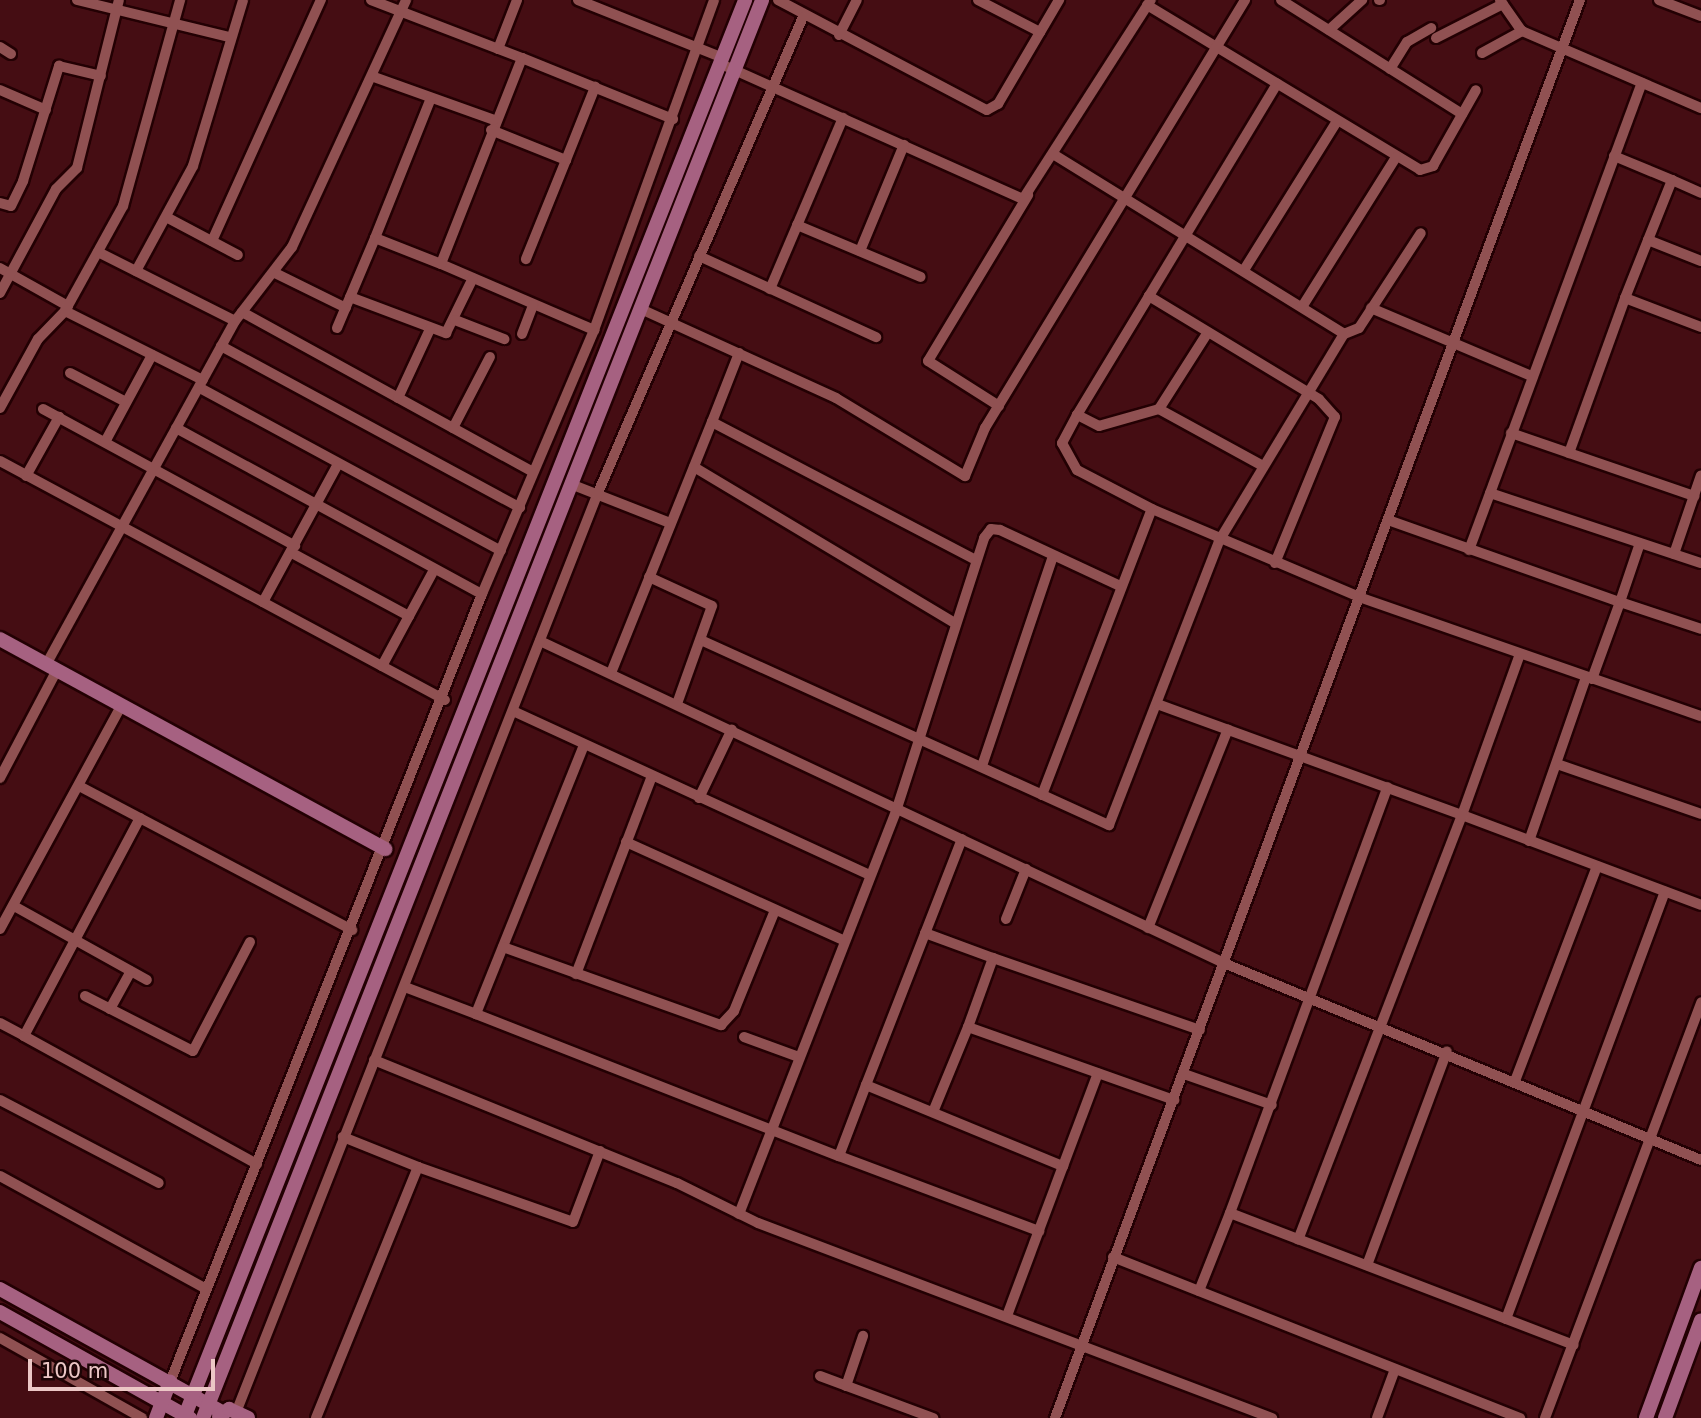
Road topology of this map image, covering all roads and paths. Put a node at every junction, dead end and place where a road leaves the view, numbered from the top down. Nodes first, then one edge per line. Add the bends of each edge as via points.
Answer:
1 (77, 0) edge
2 (180, 0) edge
3 (243, 0) edge
4 (321, 0) edge
5 (371, 0) edge
6 (406, 0) edge
7 (517, 0) edge
8 (578, 0) edge
9 (714, 0) edge
10 (745, 0) edge
11 (762, 0) edge
12 (778, 0) edge
13 (857, 0) edge
14 (978, 0) edge
15 (1059, 0) edge
16 (1245, 0) edge
17 (1281, 0) edge
18 (1362, 0) edge
19 (1580, 0) edge
20 (1659, 0) edge
21 (1149, 2) edge
22 (1501, 2) edge
23 (1679, 4) edge
24 (118, 5) edge
25 (401, 13) junction
26 (1701, 16) edge
27 (803, 17) junction
28 (174, 22) junction
29 (1329, 30) junction
30 (1522, 31) junction
31 (1040, 32) junction
32 (839, 34) junction
33 (229, 37) junction
34 (1216, 46) junction
35 (0, 47) edge
36 (695, 47) junction
37 (498, 49) junction
38 (1563, 49) junction
39 (1482, 53) dead end
40 (11, 54) dead end
41 (522, 58) junction
42 (722, 61) junction
43 (1390, 69) junction
44 (736, 71) junction
45 (101, 76) junction
46 (374, 77) junction
47 (1642, 83) junction
48 (1277, 84) junction
49 (595, 87) junction
50 (771, 87) junction
51 (0, 90) edge
52 (1476, 90) dead end
53 (430, 98) junction
54 (1701, 108) edge
55 (46, 110) junction
56 (675, 113) junction
57 (1462, 114) junction
58 (700, 117) junction
59 (843, 118) junction
60 (1337, 121) junction
61 (493, 125) junction
62 (905, 145) junction
63 (1054, 154) junction
64 (1614, 156) junction
65 (1396, 157) junction
66 (566, 160) junction
67 (1672, 180) junction
68 (1701, 193) edge
69 (1028, 195) junction
70 (1128, 198) junction
71 (0, 203) edge
72 (168, 218) junction
73 (797, 225) junction
74 (655, 233) junction
75 (1421, 233) dead end
76 (1187, 234) junction
77 (375, 238) junction
78 (670, 239) junction
79 (1648, 240) junction
80 (212, 241) junction
81 (860, 251) junction
82 (98, 252) junction
83 (238, 255) dead end
84 (699, 257) junction
85 (526, 259) dead end
86 (1701, 261) edge
87 (441, 264) junction
88 (1244, 270) junction
89 (5, 271) edge
90 (136, 271) junction
91 (275, 273) junction
92 (921, 277) dead end
93 (473, 278) junction
94 (770, 289) junction
95 (0, 293) edge
96 (1149, 296) junction
97 (1625, 299) junction
98 (348, 303) junction
99 (533, 304) junction
100 (1302, 307) junction
101 (67, 308) junction
102 (1371, 308) junction
103 (643, 310) junction
104 (239, 316) junction
105 (455, 320) junction
106 (671, 322) junction
107 (1701, 327) edge
108 (337, 328) dead end
109 (430, 329) junction
110 (594, 330) junction
111 (1208, 332) junction
112 (522, 334) dead end
113 (1343, 334) junction
114 (876, 337) dead end
115 (504, 339) dead end
116 (221, 346) junction
117 (1455, 346) junction
118 (739, 353) junction
119 (152, 355) junction
120 (490, 357) dead end
121 (70, 373) dead end
122 (1531, 376) junction
123 (201, 384) junction
124 (1307, 391) junction
125 (398, 398) junction
126 (126, 402) junction
127 (999, 406) junction
128 (0, 408) edge
129 (43, 409) dead end
130 (1159, 409) junction
131 (1077, 415) junction
132 (59, 418) junction
133 (712, 422) junction
134 (176, 428) junction
135 (453, 428) junction
136 (1511, 433) junction
137 (104, 442) junction
138 (1569, 453) junction
139 (567, 459) junction
140 (0, 461) edge
141 (338, 464) junction
142 (581, 465) junction
143 (1263, 466) junction
144 (694, 467) junction
145 (153, 468) junction
146 (533, 472) junction
147 (1701, 475) edge
148 (26, 476) junction
149 (573, 485) junction
150 (1490, 493) junction
151 (597, 495) junction
152 (1693, 496) junction
153 (316, 506) junction
154 (520, 508) junction
155 (1152, 509) junction
156 (1388, 520) junction
157 (670, 523) junction
158 (122, 527) junction
159 (1219, 541) junction
160 (1640, 543) junction
161 (293, 549) junction
162 (1469, 550) junction
163 (1674, 554) junction
164 (1053, 555) junction
165 (499, 556) junction
166 (976, 560) junction
167 (1701, 563) edge
168 (1275, 564) junction
169 (435, 570) junction
170 (522, 573) junction
171 (649, 577) junction
172 (1120, 586) junction
173 (515, 591) junction
174 (482, 594) junction
175 (530, 597) junction
176 (1359, 597) junction
177 (263, 602) junction
178 (1620, 602) junction
179 (409, 616) junction
180 (956, 624) junction
181 (1701, 629) edge
182 (0, 639) edge
183 (704, 640) junction
184 (540, 641) junction
185 (1520, 653) junction
186 (52, 666) junction
187 (382, 666) junction
188 (611, 673) junction
189 (1589, 678) junction
190 (445, 700) junction
191 (122, 704) junction
192 (677, 704) junction
193 (1157, 704) junction
194 (513, 711) junction
195 (1701, 716) edge
196 (732, 729) junction
197 (1228, 729) junction
198 (920, 737) junction
199 (584, 745) junction
200 (1302, 757) junction
201 (1557, 764) junction
202 (982, 766) junction
203 (652, 776) junction
204 (0, 778) edge
205 (79, 786) junction
206 (1388, 788) junction
207 (1042, 795) junction
208 (699, 798) junction
209 (897, 808) junction
210 (1701, 814) edge
211 (1462, 815) junction
212 (140, 818) junction
213 (962, 839) junction
214 (1529, 841) junction
215 (626, 842) junction
216 (385, 849) junction
217 (407, 856) junction
218 (425, 863) junction
219 (1597, 866) junction
220 (1026, 869) junction
221 (869, 875) junction
222 (1665, 892) junction
223 (1701, 905) edge
224 (14, 906) junction
225 (775, 910) junction
226 (1006, 919) dead end
227 (1148, 928) junction
228 (0, 929) edge
229 (352, 930) junction
230 (925, 933) junction
231 (75, 940) junction
232 (843, 940) junction
233 (250, 942) dead end
234 (503, 947) junction
235 (993, 958) junction
236 (1226, 964) junction
237 (131, 971) junction
238 (576, 974) junction
239 (147, 980) dead end
240 (405, 987) junction
241 (85, 996) dead end
242 (1313, 998) junction
243 (1701, 1002) edge
244 (110, 1009) junction
245 (476, 1014) junction
246 (0, 1023) edge
247 (1381, 1024) junction
248 (968, 1027) junction
249 (1200, 1030) junction
250 (24, 1036) junction
251 (744, 1037) dead end
252 (1447, 1051) junction
253 (799, 1057) junction
254 (374, 1060) junction
255 (1098, 1073) junction
256 (1184, 1074) junction
257 (1515, 1081) junction
258 (866, 1085) junction
259 (0, 1100) edge
260 (1174, 1100) junction
261 (1272, 1105) junction
262 (1581, 1111) junction
263 (933, 1112) junction
264 (772, 1130) junction
265 (343, 1137) junction
266 (1650, 1138) junction
267 (600, 1151) junction
268 (839, 1156) junction
269 (1701, 1160) edge
270 (257, 1164) junction
271 (1063, 1166) junction
272 (418, 1167) junction
273 (0, 1176) edge
274 (159, 1183) dead end
275 (1230, 1213) junction
276 (739, 1214) junction
277 (1039, 1231) junction
278 (1298, 1239) junction
279 (1113, 1257) junction
280 (1367, 1265) junction
281 (1701, 1268) edge
282 (0, 1289) edge
283 (206, 1289) junction
284 (1199, 1291) junction
285 (0, 1312) edge
286 (1007, 1316) junction
287 (1506, 1319) junction
288 (1701, 1320) edge
289 (863, 1336) dead end
290 (0, 1338) edge
291 (1574, 1345) junction
292 (1082, 1346) junction
293 (1395, 1368) junction
294 (820, 1376) dead end
295 (170, 1382) junction
296 (846, 1386) junction
297 (193, 1395) junction
298 (162, 1402) junction
299 (209, 1404) junction
300 (231, 1414) edge
301 (187, 1417) edge
302 (1669, 1417) edge
303 (142, 1418) edge
304 (156, 1418) edge
305 (203, 1418) edge
306 (316, 1418) edge
307 (933, 1418) edge
308 (1055, 1418) edge
309 (1272, 1418) edge
310 (1377, 1418) edge
311 (1520, 1418) edge
312 (1545, 1418) edge
313 (1646, 1418) edge

1 - 24 street
2 - 28 street
3 - 33 street
4 - 80 street
5 - 25 street
6 - 25 street
7 - 37 street
8 - 36 street
9 - 36 street
10 - 42 street
11 - 44 street
12 - 27 street
13 - 32 street
14 - 31 street
15 - 31 street
16 - 34 street
17 - 29 street
18 - 29 street
19 - 38 street
20 - 23 street
21 - 34 street
21 - 63 street
22 - 30 street
22 - 43 street via 1407,41
23 - 26 street
24 - 28 street
24 - 45 street
25 - 37 street
25 - 46 street
27 - 32 street
27 - 50 street
28 - 33 street
28 - 82 street via 129,193
29 - 43 street
30 - 38 street
30 - 39 street
31 - 32 street via 993,110
33 - 72 street via 193,166
34 - 48 street
34 - 70 street
35 - 40 street
36 - 42 street
36 - 56 street
37 - 41 street
38 - 47 street
38 - 117 street
41 - 49 street
41 - 61 street
42 - 44 street
42 - 58 street
43 - 57 street
44 - 50 street
44 - 78 street
45 - 55 street via 59,66
45 - 89 street via 77,168 56,189
46 - 53 street
46 - 91 street
47 - 54 street
47 - 64 street
48 - 60 street
48 - 76 street
49 - 56 street
49 - 66 street
50 - 59 street
50 - 84 street
51 - 55 street
52 - 57 street
53 - 61 street
53 - 77 street
55 - 71 street via 15,200
56 - 58 street
56 - 110 street
57 - 65 street via 1427,172
58 - 74 street
59 - 62 street
59 - 73 street
60 - 65 street
60 - 88 street
61 - 66 street
61 - 87 street
62 - 69 street via 1023,199
62 - 81 street
63 - 69 street
63 - 70 street
64 - 67 street
64 - 122 street
65 - 100 street
66 - 85 street
67 - 68 street
67 - 79 street
69 - 127 street via 928,361
70 - 76 street
70 - 127 street
72 - 80 street
72 - 90 street
73 - 81 street
73 - 94 street
74 - 78 street
74 - 139 street
75 - 102 street
76 - 88 street
76 - 96 street
77 - 87 street
77 - 98 street
78 - 103 street
79 - 86 street
79 - 97 street
80 - 83 street
81 - 92 street
82 - 90 street
82 - 101 street
84 - 94 street
84 - 106 street
87 - 93 street
88 - 100 street
89 - 95 street
89 - 101 street
90 - 104 street
91 - 98 street
91 - 104 street
93 - 99 street
93 - 105 street
94 - 114 street
96 - 111 street
96 - 131 street
97 - 107 street
97 - 138 street
98 - 108 street
98 - 109 street
99 - 110 street
99 - 112 street
100 - 113 street
101 - 119 street
101 - 128 street via 38,339
102 - 113 street via 1359,328
102 - 117 street
103 - 106 street
103 - 142 street
104 - 116 street
104 - 125 street
105 - 109 street via 446,333
105 - 115 street
106 - 118 street
106 - 151 street
109 - 125 street
110 - 146 street
111 - 124 street
111 - 130 street
113 - 124 street
116 - 123 street
116 - 154 street
117 - 122 street
117 - 156 street
118 - 127 street via 836,398 965,476
118 - 133 street
119 - 123 street
119 - 126 street
120 - 135 street
121 - 126 street
122 - 136 street
123 - 134 street
123 - 141 street
124 - 143 street
124 - 168 street via 1330,407 1333,428
125 - 135 street
126 - 137 street
129 - 132 street
130 - 131 street via 1098,426
130 - 143 street
131 - 155 street via 1062,443 1068,462
132 - 137 street
132 - 148 street
133 - 144 street
133 - 166 street
134 - 145 street
134 - 153 street
135 - 146 street
136 - 138 street
136 - 150 street
137 - 145 street
138 - 152 street
139 - 142 street
139 - 170 street
140 - 148 street
141 - 153 street
141 - 165 street
142 - 149 street
143 - 159 street
144 - 157 street
144 - 180 street
145 - 158 street
145 - 161 street
146 - 154 street
147 - 152 street
148 - 158 street
149 - 151 street
149 - 175 street
150 - 160 street
150 - 162 street
151 - 157 street
151 - 184 street
152 - 163 street
153 - 161 street
153 - 169 street
154 - 165 street
155 - 159 street
155 - 172 street
156 - 162 street
156 - 176 street
157 - 171 street
158 - 177 street
158 - 186 street
159 - 168 street
159 - 193 street
160 - 163 street
160 - 178 street
161 - 177 street
161 - 179 street
162 - 178 street
163 - 167 street
164 - 166 street via 991,529
164 - 172 street
164 - 202 street
165 - 170 street
165 - 174 street
166 - 180 street
168 - 176 street
169 - 174 street
169 - 179 street
170 - 173 street
171 - 183 street via 712,607
171 - 188 street
172 - 207 street
173 - 175 street
173 - 217 street
174 - 190 street
175 - 218 street
176 - 185 street
176 - 200 street
177 - 187 street
178 - 181 street
178 - 189 street
179 - 187 street
180 - 198 street
182 - 186 street
183 - 192 street
183 - 198 street
184 - 188 street
184 - 194 street
185 - 189 street
185 - 211 street
186 - 191 street
186 - 204 street
187 - 190 street
188 - 192 street
189 - 195 street
189 - 201 street
190 - 216 street
191 - 205 street
191 - 216 street
192 - 196 street
193 - 197 street
193 - 207 street via 1109,825
194 - 199 street
194 - 240 street
196 - 208 street
196 - 209 street
197 - 200 street
197 - 227 street
198 - 202 street
198 - 209 street
199 - 203 street
199 - 234 street
200 - 206 street
200 - 236 street
201 - 210 street
201 - 214 street
202 - 207 street
203 - 208 street
203 - 215 street
205 - 212 street
205 - 224 street
206 - 211 street
206 - 242 street
208 - 221 street
209 - 213 street
209 - 221 street
211 - 214 street
211 - 247 street
212 - 229 street
212 - 231 street
213 - 220 street
213 - 230 street
214 - 219 street
215 - 225 street
215 - 238 street
216 - 229 street
217 - 218 street
217 - 297 street
218 - 299 street
219 - 222 street
219 - 257 street
220 - 226 street
220 - 227 street
221 - 232 street
222 - 223 street
222 - 262 street
224 - 228 street
224 - 231 street
225 - 232 street
225 - 238 street via 734,1012 721,1025
227 - 236 street
229 - 270 street
230 - 235 street
230 - 258 street
231 - 237 street
231 - 250 street
232 - 253 street
233 - 244 street via 193,1051
234 - 238 street
234 - 245 street
235 - 248 street
235 - 249 street
236 - 242 street
236 - 249 street
237 - 239 street
237 - 244 street
240 - 245 street
240 - 254 street
241 - 244 street
242 - 247 street
242 - 261 street
243 - 266 street
245 - 264 street
246 - 250 street
247 - 252 street
247 - 278 street
248 - 255 street
248 - 263 street
249 - 256 street
250 - 270 street
251 - 253 street
252 - 257 street
252 - 280 street
253 - 264 street
254 - 265 street
254 - 267 street
255 - 260 street
255 - 271 street
256 - 260 street
256 - 261 street
257 - 262 street
258 - 263 street
258 - 268 street
259 - 274 street
260 - 279 street
261 - 275 street
262 - 266 street
262 - 287 street
263 - 271 street
264 - 268 street
264 - 276 street
265 - 272 street
265 - 300 street
266 - 269 street
266 - 291 street
267 - 272 street via 573,1222
267 - 276 street
268 - 277 street
270 - 283 street
271 - 277 street
272 - 306 street
273 - 283 street
275 - 278 street
275 - 284 street
276 - 286 street
277 - 286 street
278 - 280 street
279 - 284 street
279 - 292 street
280 - 287 street
281 - 313 street
282 - 295 street
283 - 295 street
284 - 293 street
285 - 298 street
286 - 292 street
287 - 291 street
288 - 302 street
289 - 296 street
290 - 303 street
291 - 312 street
292 - 308 street
292 - 309 street
293 - 310 street
293 - 311 street
294 - 296 street
295 - 297 street
295 - 298 street
296 - 307 street
297 - 299 street
297 - 301 street
298 - 301 street
298 - 304 street
299 - 300 street
299 - 305 street

